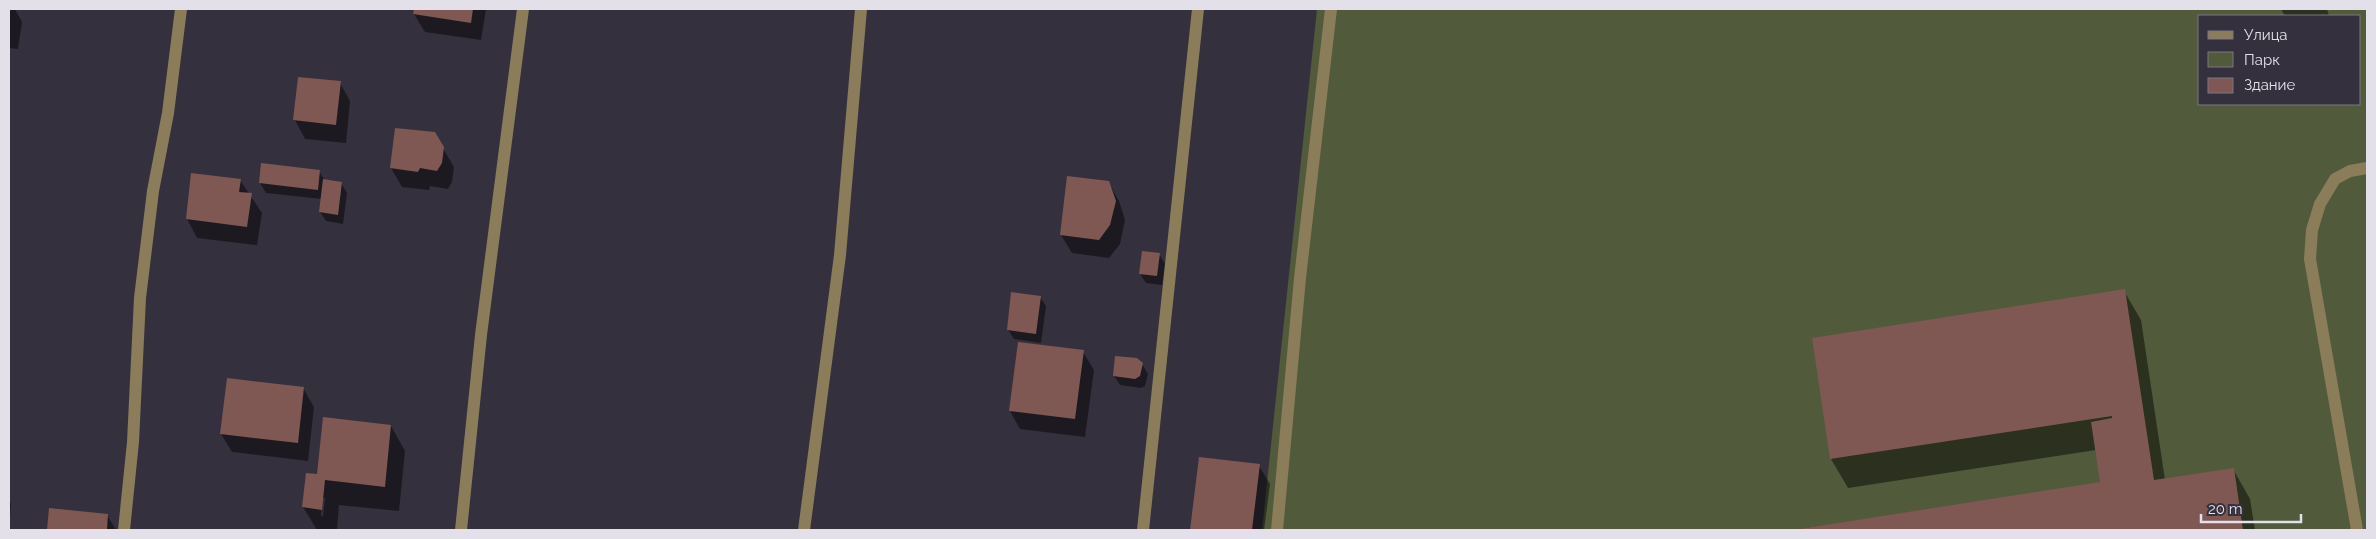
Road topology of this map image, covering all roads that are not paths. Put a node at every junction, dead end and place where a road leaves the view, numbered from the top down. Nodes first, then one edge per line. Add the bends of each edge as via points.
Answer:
1 (181, 9) edge
2 (523, 9) edge
3 (861, 9) edge
4 (1198, 9) edge
5 (1331, 9) edge
6 (2367, 168) edge
7 (124, 530) edge
8 (462, 530) edge
9 (804, 530) edge
10 (1142, 530) edge
11 (1277, 530) edge
12 (2357, 530) edge

1 - 7 street via 140,298 133,442
2 - 8 street via 481,335
3 - 9 street via 840,254
4 - 10 street
5 - 11 street via 1300,278
6 - 12 street via 2335,180 2320,204 2312,230 2310,259

